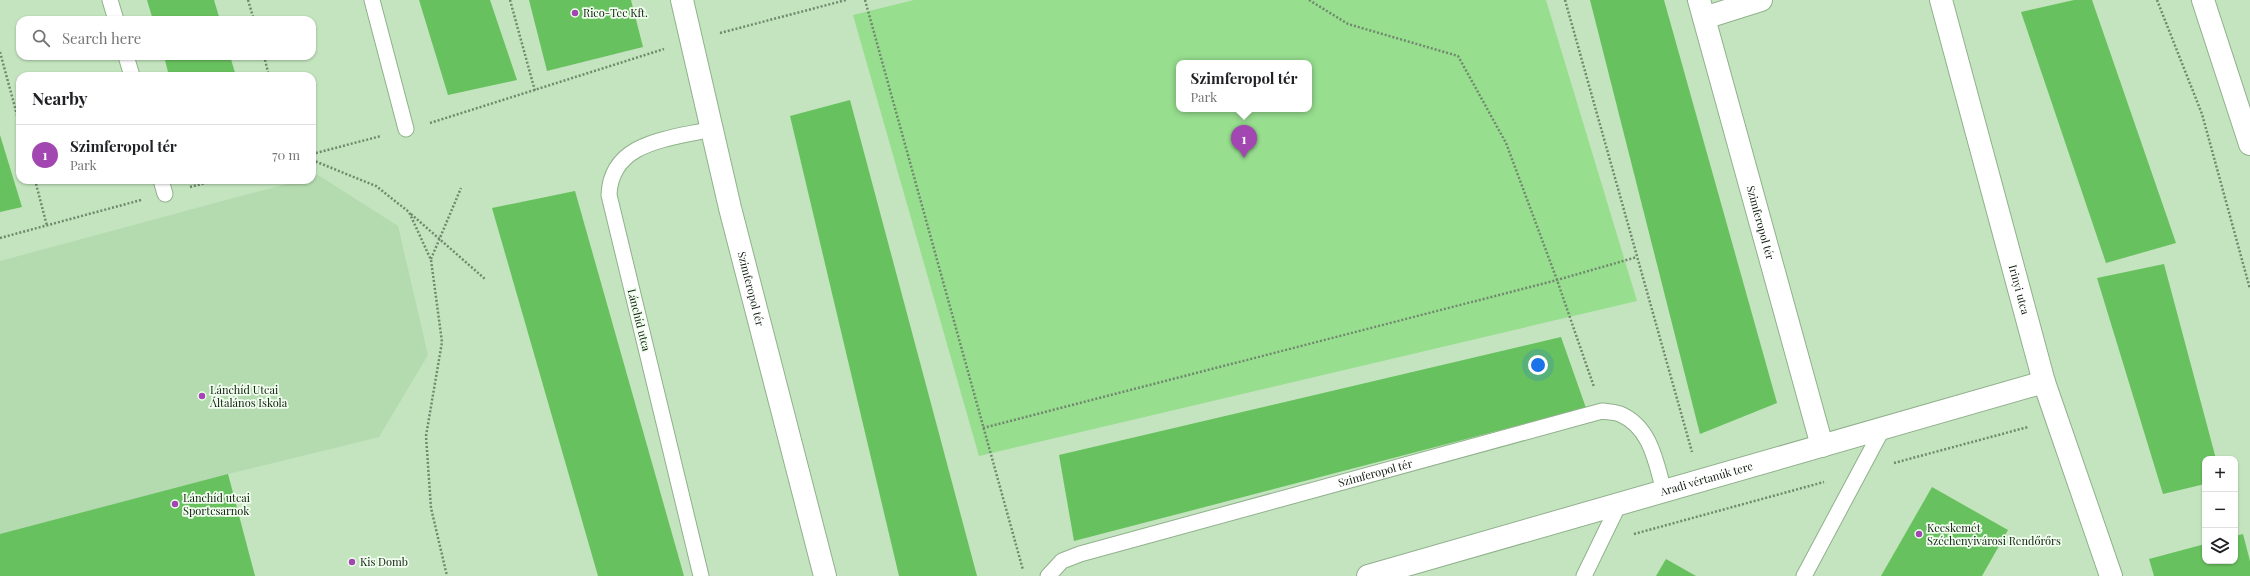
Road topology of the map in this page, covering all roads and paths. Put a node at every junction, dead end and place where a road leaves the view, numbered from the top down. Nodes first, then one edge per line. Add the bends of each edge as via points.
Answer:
1 (110, 0) edge
2 (248, 0) edge
3 (372, 0) edge
4 (510, 0) edge
5 (682, 0) edge
6 (846, 0) edge
7 (865, 0) edge
8 (1309, 0) edge
9 (1565, 0) edge
10 (1761, 0) edge
11 (1941, 0) edge
12 (2157, 0) edge
13 (2203, 0) edge
14 (1701, 9) edge
15 (115, 16) edge
16 (253, 16) edge
17 (691, 40) junction
18 (0, 52) edge
19 (127, 60) edge
20 (265, 60) edge
21 (131, 72) edge
22 (268, 72) edge
23 (535, 91) junction
24 (16, 111) edge
25 (406, 129) junction
26 (712, 129) junction
27 (2250, 144) edge
28 (316, 153) edge
29 (316, 162) edge
30 (36, 184) edge
31 (186, 184) edge
32 (163, 187) edge
33 (461, 188) dead end
34 (409, 212) junction
35 (47, 226) junction
36 (0, 238) edge
37 (439, 239) junction
38 (1637, 257) junction
39 (431, 260) junction
40 (485, 279) dead end
41 (1558, 280) junction
42 (2250, 289) edge
43 (2044, 382) junction
44 (1602, 411) junction
45 (2057, 420) junction
46 (983, 428) junction
47 (1883, 428) junction
48 (1822, 446) junction
49 (1859, 473) junction
50 (1700, 481) junction
51 (1664, 491) junction
52 (1619, 504) junction
53 (1709, 514) junction
54 (1600, 543) junction
55 (447, 576) edge
56 (701, 576) edge
57 (825, 576) edge
58 (1024, 576) edge
59 (1048, 576) edge
60 (1368, 576) edge
61 (1584, 576) edge
62 (1804, 576) edge
63 (2111, 576) edge

1 - 15 lane
2 - 16 path
3 - 25 lane
4 - 23 path
5 - 17 street, Szimferopol tér
6 - 17 path
7 - 46 path
8 - 41 path via 1348,24 1458,56 1506,143
9 - 38 path
10 - 14 street
11 - 43 street, Irinyi utca
12 - 42 path via 2202,114
13 - 27 street
14 - 48 street, Szimferopol tér
17 - 23 path
17 - 26 street, Szimferopol tér
18 - 24 path
19 - 21 lane
20 - 22 path
23 - 25 path
25 - 28 path
26 - 56 lane, Lánchíd utca via 642,146 626,155 615,168 610,181 609,195
26 - 57 street, Szimferopol tér
29 - 34 path via 376,186
30 - 35 path
31 - 32 path
32 - 35 path
33 - 37 path
34 - 37 path
34 - 39 path
35 - 36 path
37 - 39 path
37 - 40 path
38 - 41 path
38 - 50 path
39 - 55 path via 442,342 426,436 430,508
41 - 44 path
41 - 46 path
43 - 45 street, Irinyi utca
43 - 47 street, Aradi vértanúk tere
44 - 51 lane, Szimferopol tér via 1620,414 1636,425 1648,438
44 - 59 lane, Szimferopol tér via 1080,554 1062,561
45 - 49 path
45 - 63 street, Irinyi utca
46 - 58 path
47 - 48 street, Aradi vértanúk tere
47 - 49 lane
48 - 50 street, Aradi vértanúk tere
49 - 53 path
49 - 62 lane
50 - 51 street, Aradi vértanúk tere
50 - 53 path
51 - 52 street, Aradi vértanúk tere
52 - 54 lane
52 - 60 street, Aradi vértanúk tere
53 - 54 path
54 - 61 lane

